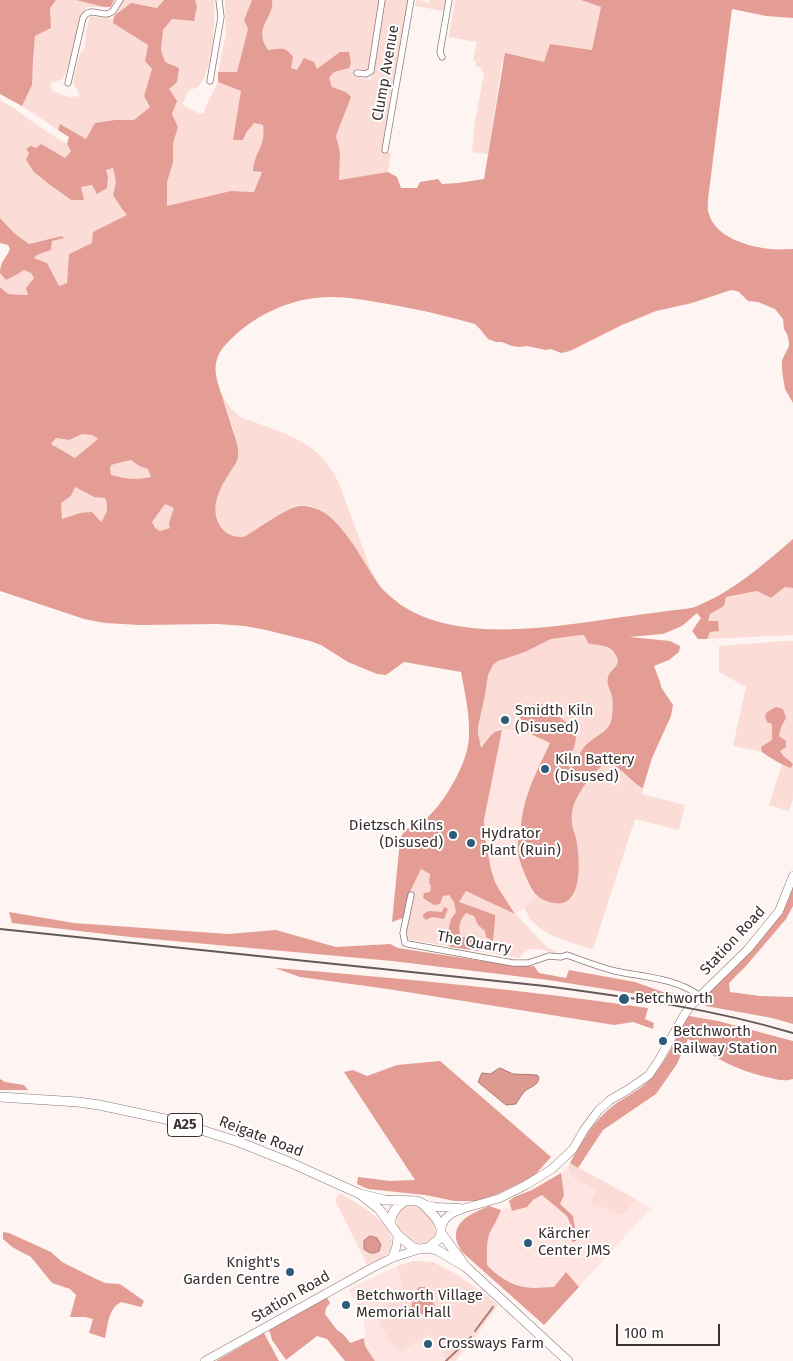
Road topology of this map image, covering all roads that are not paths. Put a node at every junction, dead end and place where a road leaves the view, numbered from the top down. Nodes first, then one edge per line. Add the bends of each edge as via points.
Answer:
1 (120, 0) edge
2 (219, 0) edge
3 (382, 0) edge
4 (411, 0) edge
5 (449, 0) edge
6 (442, 57) dead end
7 (357, 73) dead end
8 (210, 80) dead end
9 (68, 83) dead end
10 (385, 150) dead end
11 (793, 876) edge
12 (411, 895) dead end
13 (700, 996) junction
14 (0, 1097) edge
15 (360, 1194) junction
16 (405, 1201) junction
17 (423, 1204) junction
18 (465, 1208) junction
19 (390, 1222) junction
20 (441, 1230) junction
21 (398, 1235) junction
22 (424, 1249) junction
23 (392, 1258) junction
24 (466, 1267) junction
25 (204, 1361) edge
26 (568, 1361) edge

1 - 9 street via 106,14 85,14
2 - 8 street via 221,17
3 - 7 street via 370,71
4 - 10 street, Clump Avenue
5 - 6 street via 440,52
11 - 13 main road, Station Road via 780,911 748,949
12 - 13 street, The Quarry via 403,933 405,943 513,963 567,955 690,988
13 - 18 main road, Station Road via 683,1017 649,1074 598,1111 573,1150 552,1169 500,1198
14 - 15 main road, Reigate Road / A25 via 99,1104 170,1120 239,1142
15 - 16 main road, Reigate Road / A25
15 - 19 main road, Reigate Road / A25
16 - 17 main road
16 - 19 main road via 392,1214
17 - 18 main road, Station Road
17 - 20 main road via 436,1218
18 - 20 main road, Station Road via 445,1219
19 - 21 main road
20 - 22 main road via 439,1239
20 - 24 main road
21 - 22 main road via 412,1247
21 - 23 main road
22 - 23 main road, Station Road
22 - 24 main road via 437,1250
23 - 25 main road, Station Road
24 - 26 main road

